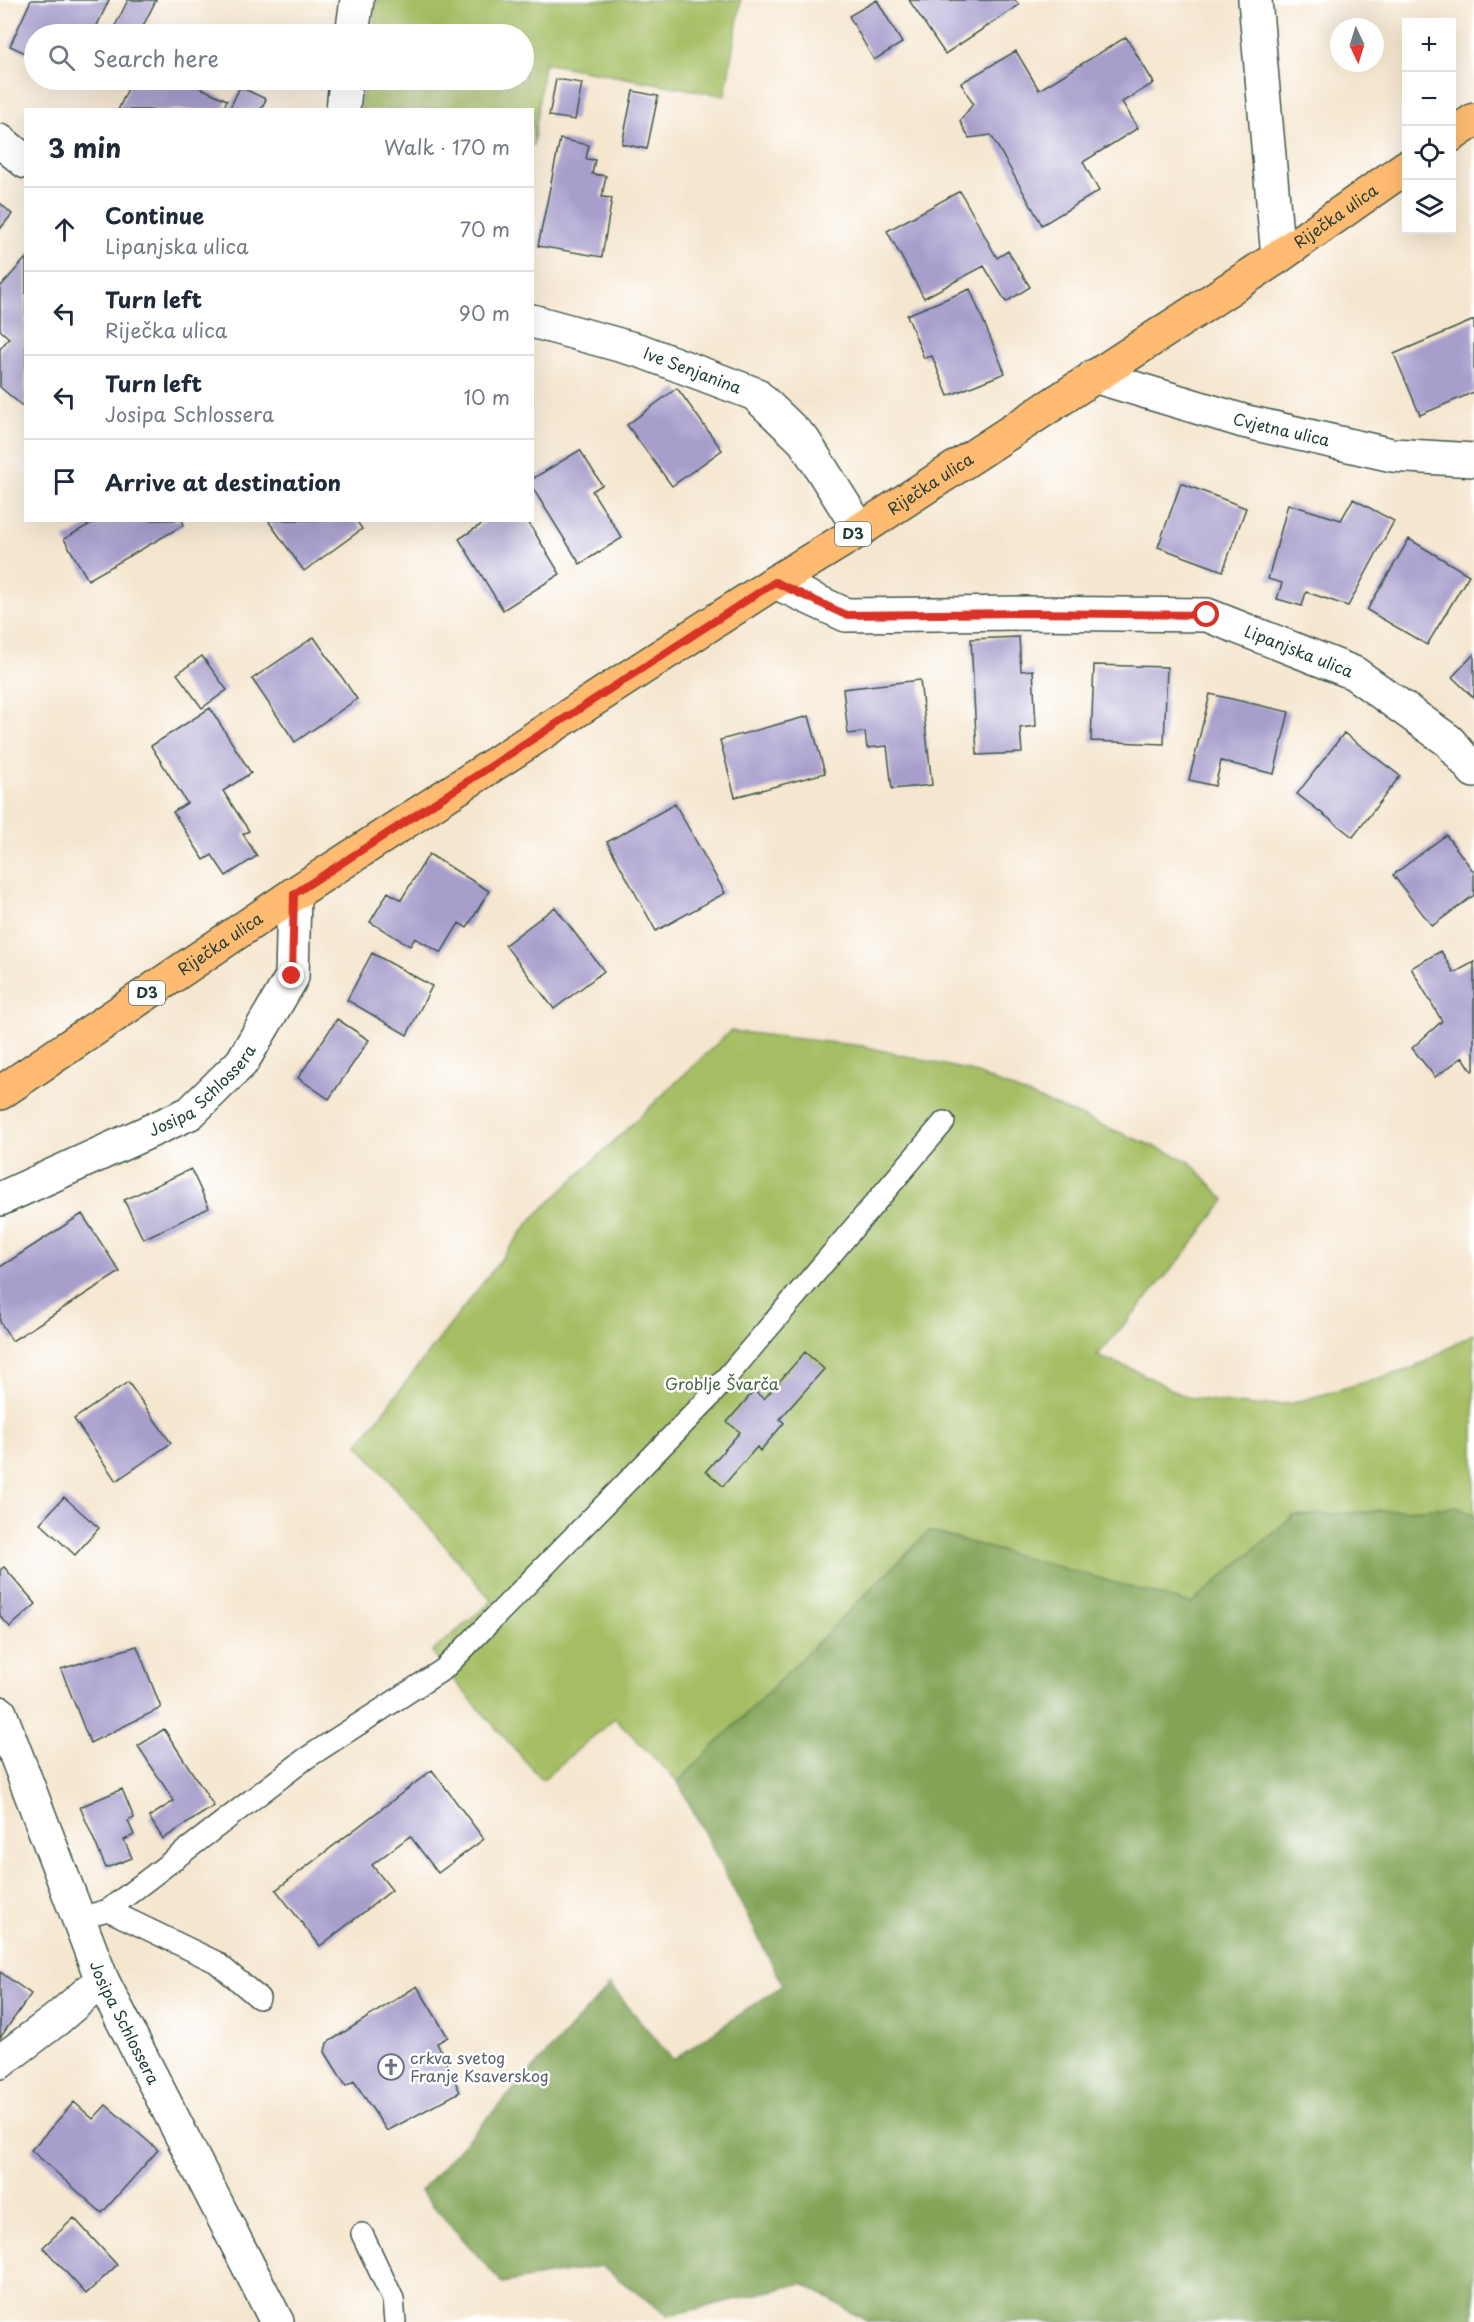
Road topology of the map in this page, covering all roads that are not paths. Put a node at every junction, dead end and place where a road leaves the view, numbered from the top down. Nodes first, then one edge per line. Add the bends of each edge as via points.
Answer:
1 (357, 0) edge
2 (1255, 0) edge
3 (353, 24) edge
4 (345, 90) edge
5 (343, 108) edge
6 (1474, 120) edge
7 (1456, 132) edge
8 (0, 141) edge
9 (24, 160) edge
10 (1402, 170) edge
11 (1278, 257) junction
12 (534, 322) edge
13 (1094, 376) junction
14 (1474, 460) edge
15 (860, 530) junction
16 (775, 582) junction
17 (1474, 771) edge
18 (294, 894) junction
19 (0, 1093) edge
20 (945, 1122) dead end
21 (0, 1199) edge
22 (0, 1713) edge
23 (94, 1914) junction
24 (102, 1980) junction
25 (260, 1998) dead end
26 (0, 2062) edge
27 (362, 2234) dead end
28 (277, 2322) edge
29 (395, 2322) edge

1 - 3 street
2 - 11 street
4 - 5 street
6 - 7 main road
8 - 9 street
10 - 11 main road, Riječka ulica / D3
11 - 13 main road, Riječka ulica / D3
12 - 15 street, Ive Senjanina via 641,351 755,394 804,441
13 - 14 street, Cvjetna ulica via 1243,421 1392,455
13 - 15 main road, Riječka ulica / D3
15 - 16 main road, Riječka ulica / D3
16 - 17 street, Lipanjska ulica via 846,615 1207,615 1354,673 1449,741
16 - 18 main road, Riječka ulica / D3
18 - 19 main road, Riječka ulica / D3
18 - 21 street, Josipa Schlossera via 292,976 242,1062 189,1113
20 - 23 lane via 708,1399 444,1670 305,1759
22 - 23 street, Josipa Schlossera
23 - 24 street, Josipa Schlossera
23 - 25 lane via 216,1962
24 - 26 street
24 - 28 street, Josipa Schlossera
27 - 29 lane via 393,2299

